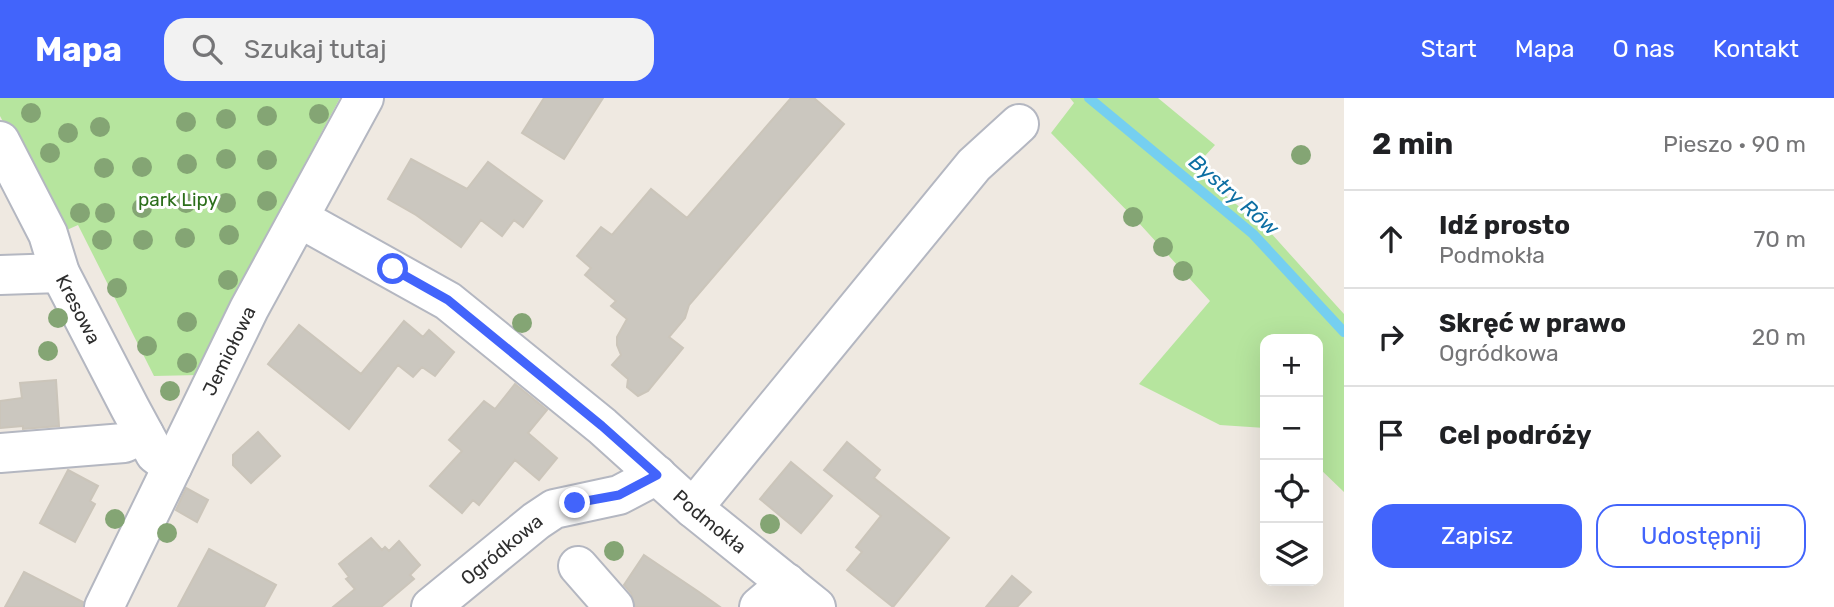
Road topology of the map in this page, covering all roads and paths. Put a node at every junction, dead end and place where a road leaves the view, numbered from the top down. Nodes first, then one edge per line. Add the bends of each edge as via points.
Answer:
1 (364, 98) edge
2 (1019, 124) dead end
3 (0, 141) edge
4 (299, 218) junction
5 (60, 273) junction
6 (0, 275) edge
7 (144, 433) junction
8 (0, 453) edge
9 (172, 467) junction
10 (657, 475) junction
11 (693, 508) junction
12 (578, 566) dead end
13 (787, 599) edge
14 (107, 606) edge
15 (430, 607) edge
16 (614, 607) edge

1 - 4 street, Jemiołowa
2 - 11 street via 974,165
3 - 5 street, Kresowa via 48,234
4 - 9 street, Jemiołowa
4 - 10 street, Podmokła via 448,300
5 - 6 street
5 - 7 street, Kresowa
7 - 8 street via 124,443
7 - 9 street, Kresowa via 155,454
9 - 14 street, Jemiołowa
10 - 11 street, Podmokła
10 - 15 street, Ogródkowa via 619,495 554,509
11 - 13 street, Podmokła
12 - 16 street

